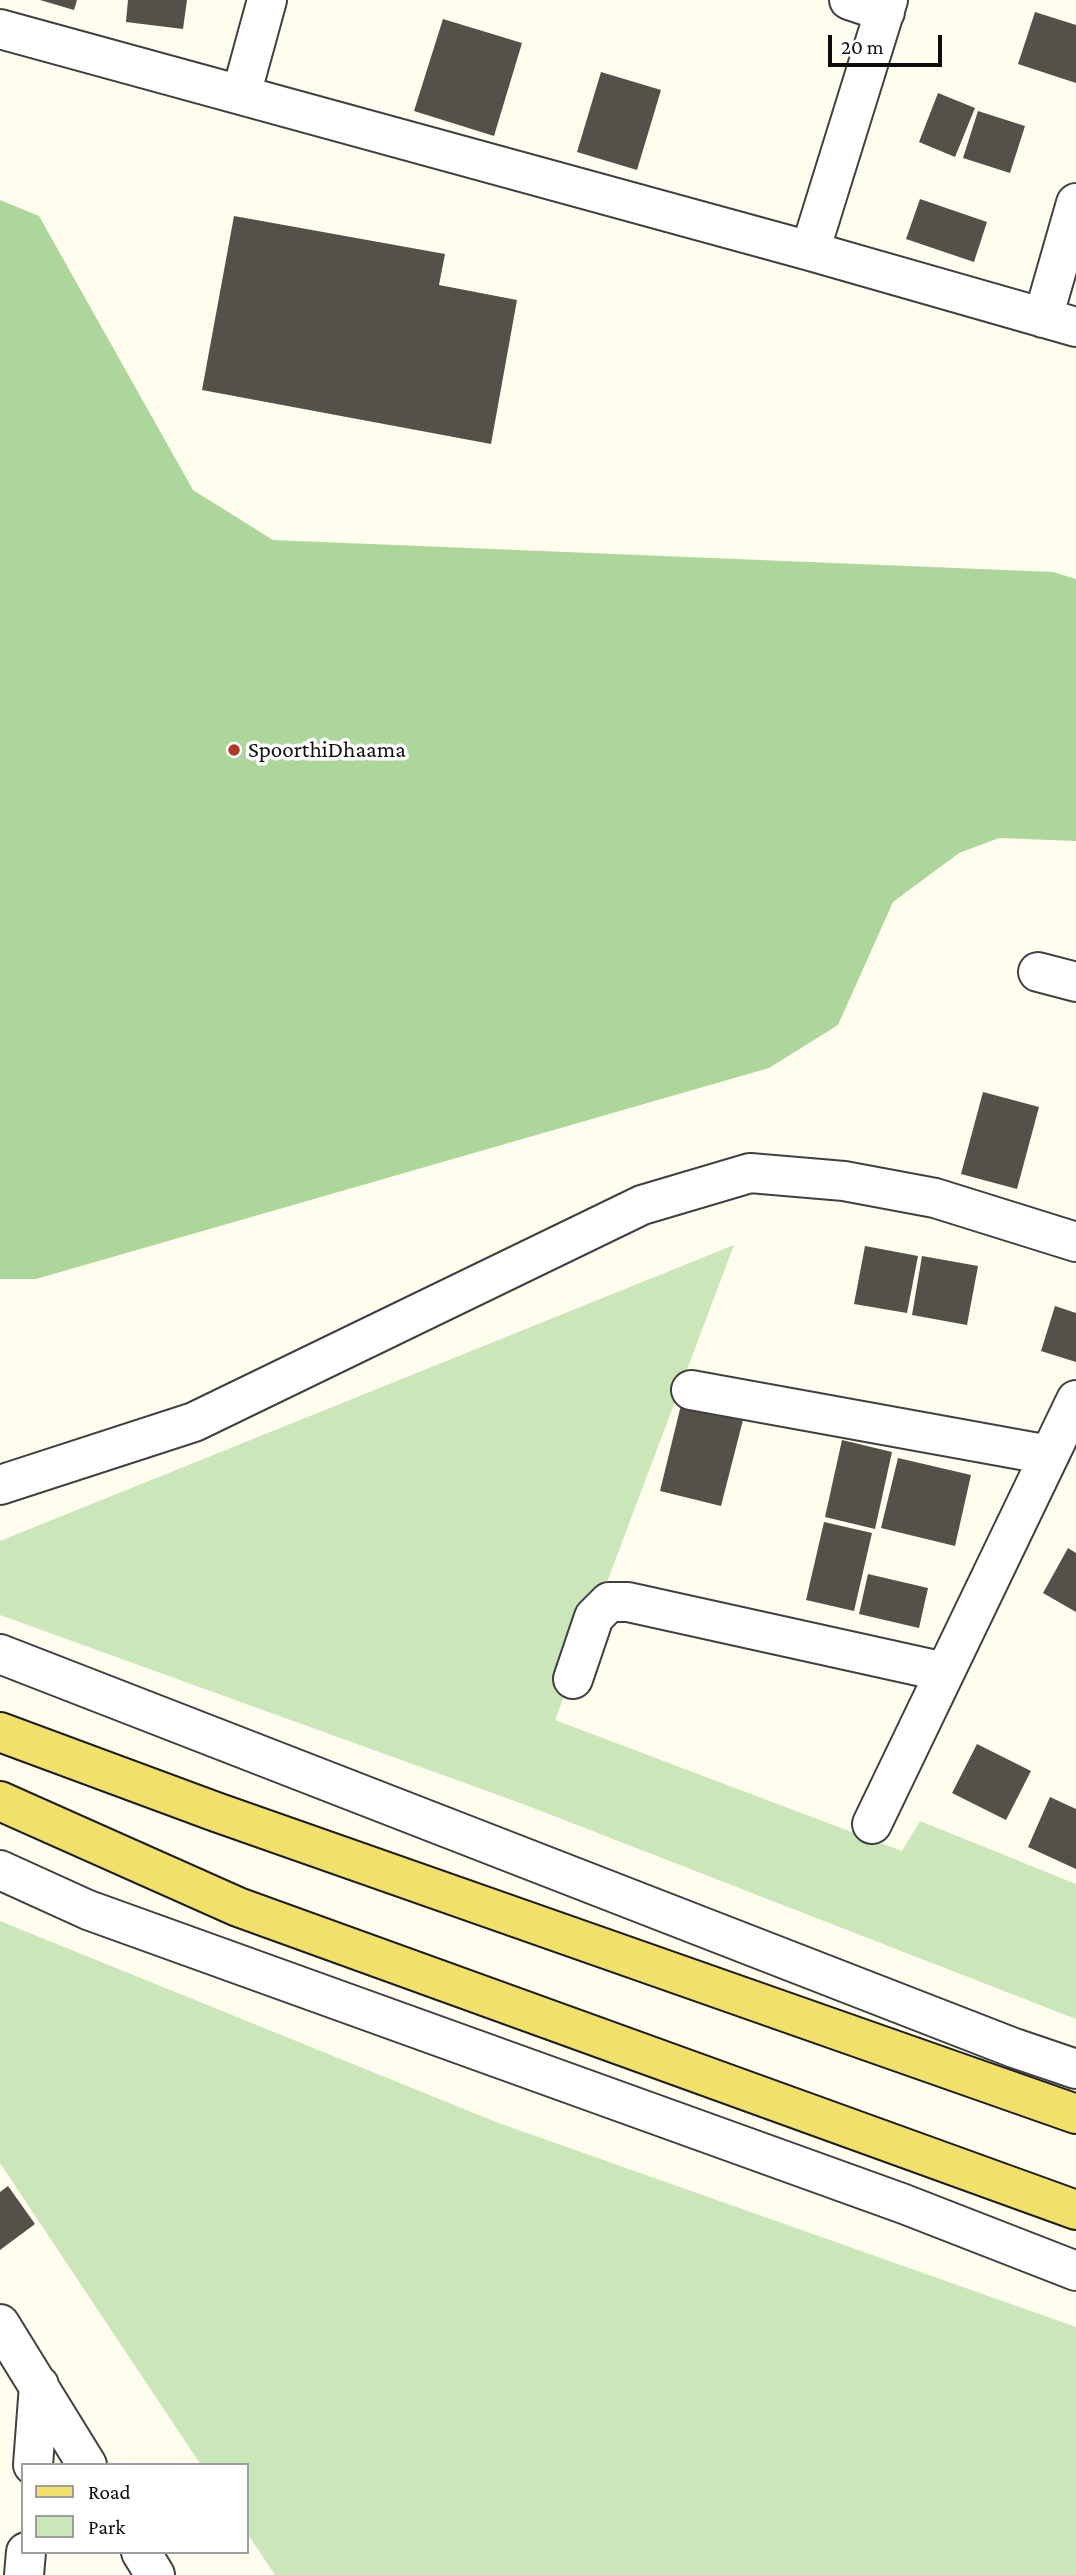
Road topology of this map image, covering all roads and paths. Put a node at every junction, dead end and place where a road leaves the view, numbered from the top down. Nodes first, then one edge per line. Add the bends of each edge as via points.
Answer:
1 (267, 0) edge
2 (849, 0) edge
3 (886, 6) edge
4 (0, 29) edge
5 (241, 95) junction
6 (1076, 203) edge
7 (810, 251) junction
8 (1059, 323) edge
9 (1038, 972) dead end
10 (1076, 982) edge
11 (1076, 1242) edge
12 (691, 1390) dead end
13 (1076, 1399) edge
14 (1049, 1455) junction
15 (0, 1485) edge
16 (0, 1654) edge
17 (945, 1672) junction
18 (573, 1679) dead end
19 (0, 1732) edge
20 (0, 1801) edge
21 (872, 1824) dead end
22 (0, 1870) edge
23 (1076, 2068) edge
24 (1076, 2114) edge
25 (1076, 2210) edge
26 (1076, 2271) edge
27 (0, 2324) edge
28 (39, 2385) junction
29 (33, 2463) edge
30 (86, 2463) edge
31 (26, 2554) edge
32 (142, 2554) edge
33 (24, 2575) edge
34 (155, 2575) edge

1 - 5 street
2 - 3 street
3 - 7 street
4 - 5 street
5 - 7 street
6 - 8 street
7 - 8 street
9 - 10 street
11 - 15 street via 935,1198 844,1181 750,1173 642,1205 194,1422
12 - 14 street
13 - 14 street
14 - 17 street
16 - 23 street
17 - 18 street via 628,1602 609,1602 594,1617
17 - 21 street
19 - 24 main road
20 - 25 main road via 238,1907
22 - 26 street via 88,1910 904,2204
27 - 28 street
28 - 29 street
28 - 30 street
31 - 33 street
32 - 34 street

